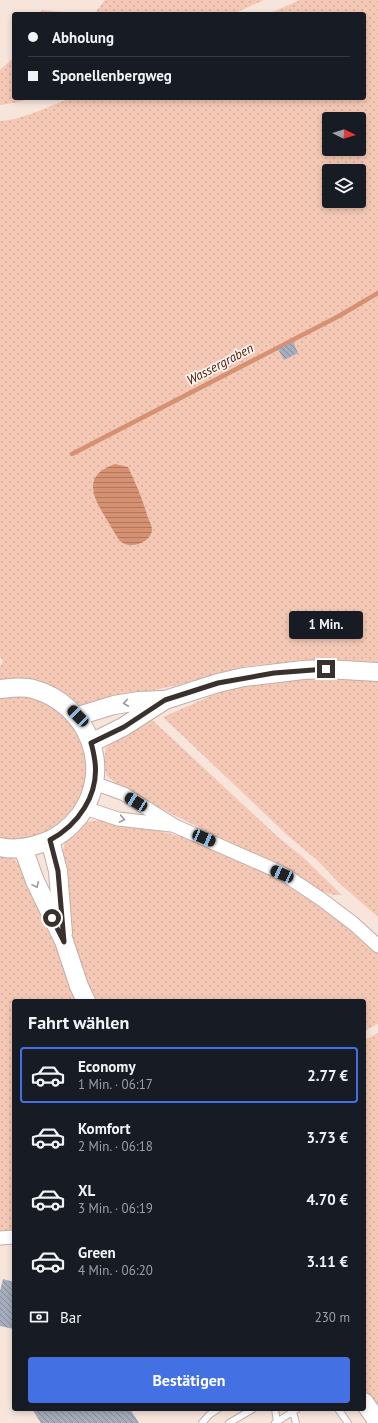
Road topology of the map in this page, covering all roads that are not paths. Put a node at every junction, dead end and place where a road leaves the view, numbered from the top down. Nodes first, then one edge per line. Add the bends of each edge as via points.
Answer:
1 (378, 672) edge
2 (0, 690) edge
3 (165, 700) junction
4 (78, 716) junction
5 (91, 743) junction
6 (94, 783) junction
7 (84, 808) junction
8 (175, 826) junction
9 (50, 840) junction
10 (0, 847) edge
11 (23, 848) junction
12 (64, 942) junction
13 (378, 946) edge
14 (85, 999) edge
15 (12, 1237) edge
16 (0, 1238) edge
17 (366, 1405) edge
18 (215, 1411) edge
19 (250, 1411) edge
20 (275, 1411) edge
21 (295, 1411) edge
22 (339, 1411) edge
23 (276, 1422) edge
24 (378, 1422) edge
25 (202, 1423) edge
26 (229, 1423) edge
27 (296, 1423) edge
28 (348, 1423) edge

1 - 3 street via 326,669 274,673 218,683
2 - 4 street via 16,687 47,694 66,705
3 -> 4 street via 114,705
3 - 5 street via 124,727
4 - 5 street
5 - 6 street via 95,763
6 - 7 street
6 - 8 street via 124,794
7 -> 8 street via 118,819
7 - 9 street via 74,823
8 - 13 street via 282,874 321,899
9 - 11 street
9 - 12 street via 58,871
10 - 11 street
11 -> 12 street via 35,882
12 - 14 street
15 - 16 street
17 - 24 street
18 - 25 lane
19 - 26 lane
20 - 23 lane
21 - 23 lane
21 - 27 lane
22 - 28 lane

